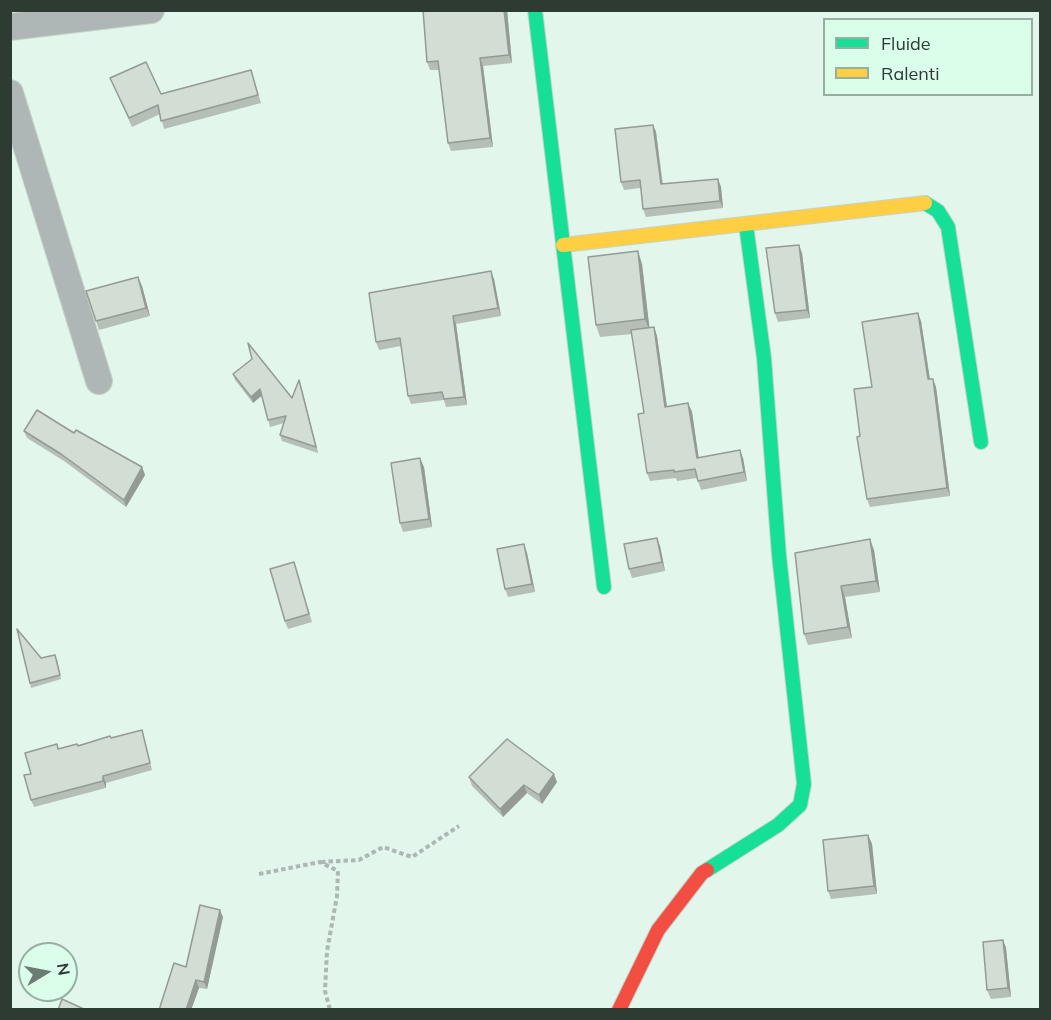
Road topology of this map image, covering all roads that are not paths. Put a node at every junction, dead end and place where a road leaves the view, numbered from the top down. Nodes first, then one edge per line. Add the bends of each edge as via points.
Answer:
1 (535, 10) edge
2 (144, 11) edge
3 (10, 27) edge
4 (10, 93) edge
5 (746, 225) junction
6 (563, 245) junction
7 (99, 381) dead end
8 (981, 442) dead end
9 (604, 587) dead end
10 (619, 1010) edge

1 - 6 street
2 - 3 street
4 - 7 street
5 - 6 street
5 - 8 street via 923,202 938,211 948,226
5 - 10 street via 764,358 779,555 804,784 800,805 778,825 702,873 658,930
6 - 9 street

